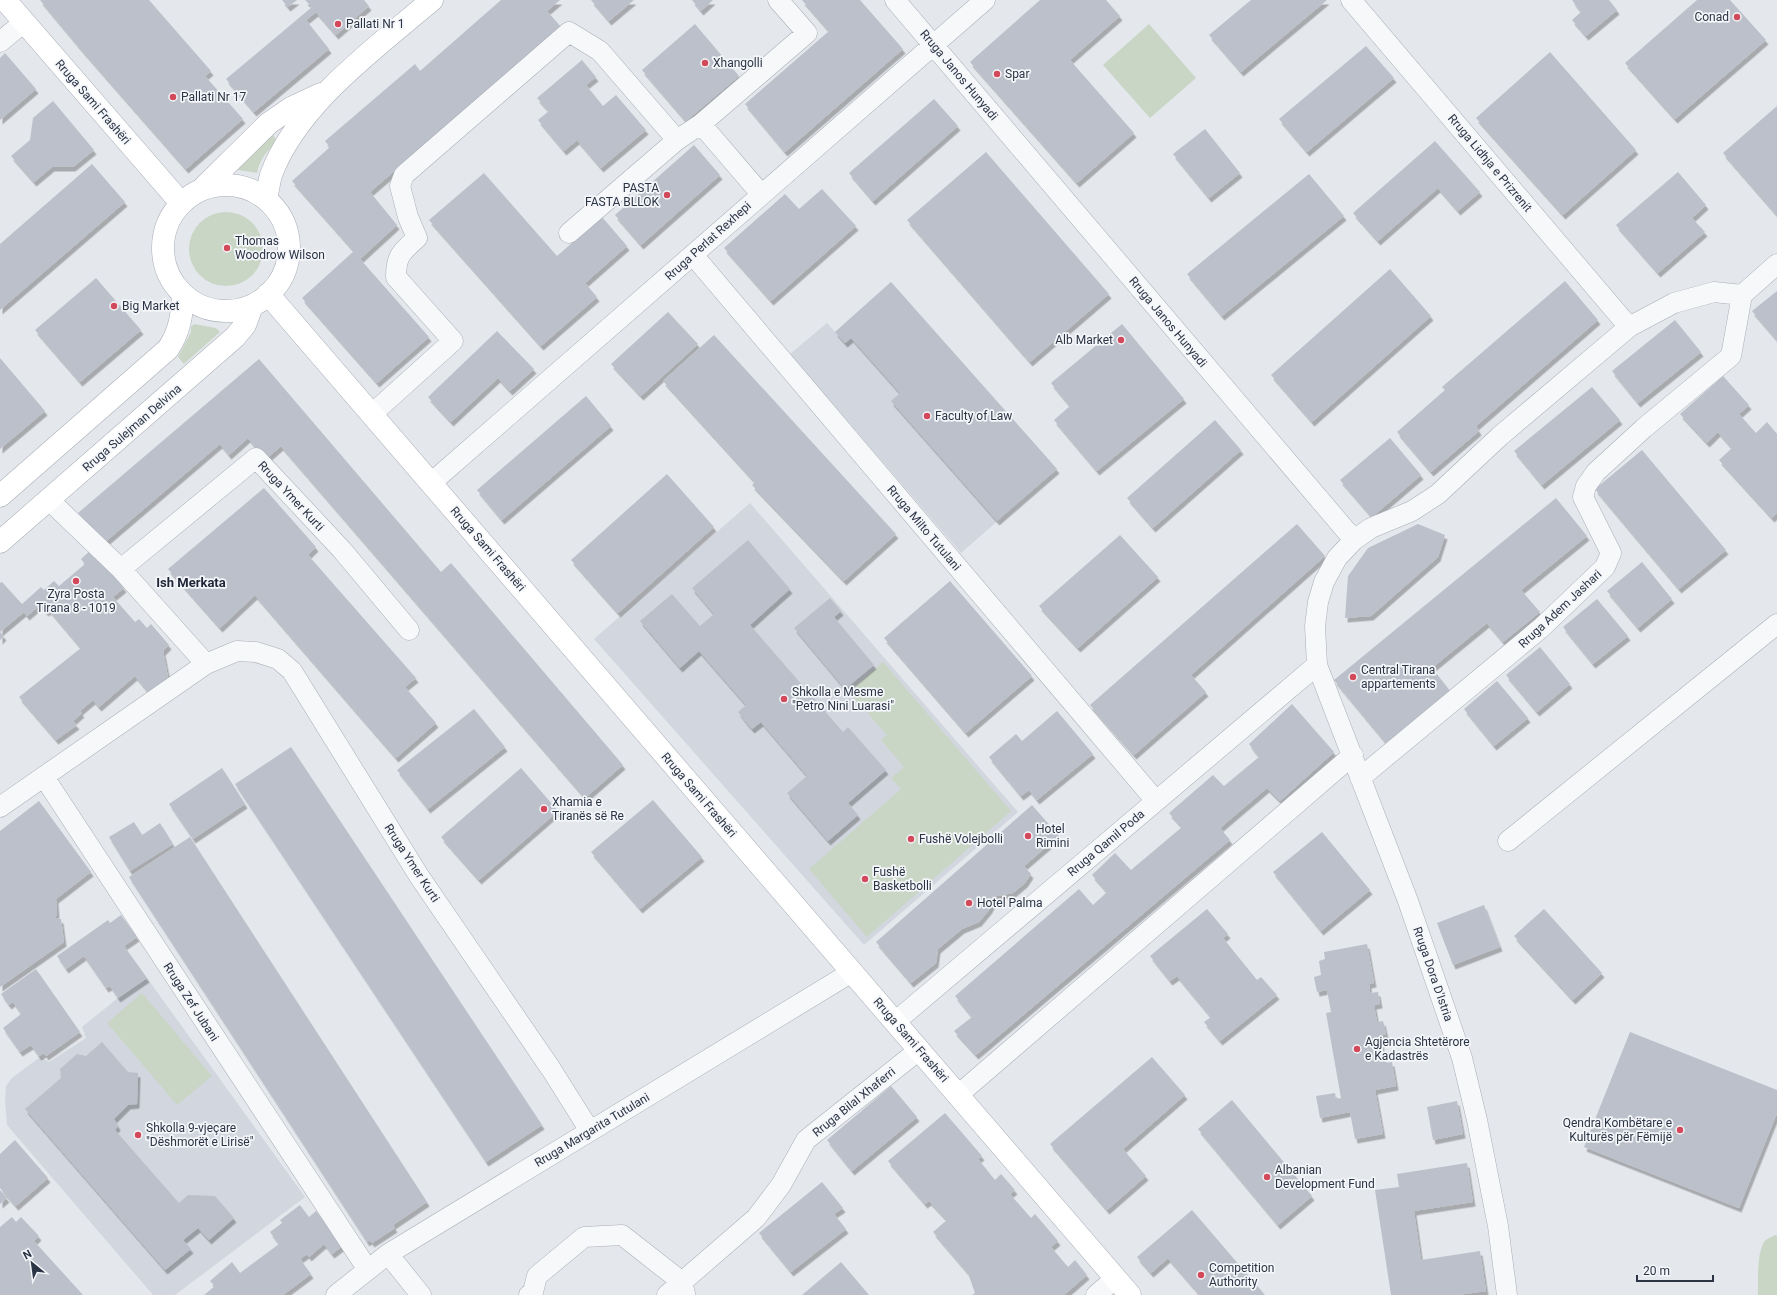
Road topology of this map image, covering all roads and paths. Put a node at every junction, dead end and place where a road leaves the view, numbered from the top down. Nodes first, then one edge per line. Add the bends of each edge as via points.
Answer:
1 (5, 0) edge
2 (432, 0) edge
3 (778, 0) edge
4 (895, 0) edge
5 (985, 0) edge
6 (1351, 0) edge
7 (24, 22) junction
8 (0, 42) edge
9 (934, 46) junction
10 (329, 90) junction
11 (701, 124) junction
12 (677, 140) junction
13 (202, 189) junction
14 (761, 194) junction
15 (266, 199) junction
16 (181, 203) junction
17 (569, 233) dead end
18 (693, 255) junction
19 (1777, 264) edge
20 (183, 295) junction
21 (1742, 295) junction
22 (260, 300) junction
23 (1629, 327) junction
24 (372, 414) junction
25 (431, 483) junction
26 (0, 496) edge
27 (49, 500) junction
28 (1354, 540) junction
29 (0, 542) edge
30 (121, 569) junction
31 (1777, 624) edge
32 (409, 630) dead end
33 (206, 664) junction
34 (1317, 665) junction
35 (1353, 755) junction
36 (44, 777) junction
37 (1360, 778) junction
38 (1156, 801) junction
39 (0, 807) edge
40 (1508, 841) dead end
41 (852, 972) junction
42 (895, 1022) junction
43 (919, 1050) junction
44 (958, 1095) junction
45 (590, 1131) junction
46 (388, 1254) junction
47 (368, 1270) junction
48 (1116, 1278) junction
49 (684, 1288) edge
50 (336, 1295) edge
51 (421, 1295) edge
52 (529, 1295) edge
53 (667, 1295) edge
54 (1096, 1295) edge
55 (1130, 1295) edge
56 (1506, 1295) edge

1 - 7 main road, Rruga Sami Frashëri
2 - 10 main road
3 - 11 street via 807,33
4 - 9 street, Rruga Janos Hunyadi
5 - 9 street, Rruga Perlat Rexhepi
6 - 23 street, Rruga Lidhja e Prizrenit
7 - 8 street
7 - 16 main road, Rruga Sami Frashëri
9 - 14 street, Rruga Perlat Rexhepi
9 - 28 street, Rruga Janos Hunyadi
10 - 13 main road via 291,108 269,123
10 - 15 main road via 288,143 271,175
11 - 12 street
11 - 14 street
12 - 17 street
12 - 24 street via 600,51 570,32 404,175 400,186 408,217 417,238 403,251 396,263 396,277 453,341
13 - 15 main road via 224,185 246,188
13 - 16 main road
14 - 18 street, Rruga Perlat Rexhepi
15 - 22 main road via 283,220 289,246 284,273 277,284
16 - 20 main road via 169,220 163,239 163,260 170,278
18 - 25 street, Rruga Perlat Rexhepi
18 - 38 street, Rruga Milto Tutulani
19 - 21 street
20 - 22 main road via 204,307 228,311
20 - 26 main road via 180,324 168,349
21 - 23 street via 1714,292 1674,303
21 - 37 street, Rruga Adem Jashari via 1731,356 1651,422 1596,472 1586,486 1583,497 1611,552 1605,567 1541,628
22 - 24 main road, Rruga Sami Frashëri
22 - 27 main road, Rruga Sulejman Delvina via 235,337
23 - 28 street via 1500,436 1438,494 1412,511 1371,528
24 - 25 main road, Rruga Sami Frashëri
25 - 41 main road, Rruga Sami Frashëri
27 - 29 main road, Rruga Sulejman Delvina
27 - 30 street
28 - 34 street via 1337,558 1324,582 1318,602 1315,626
30 - 32 street, Rruga Ymer Kurti via 256,458 342,550
30 - 33 street
31 - 40 street
33 - 36 street, Rruga Ymer Kurti
33 - 45 street, Rruga Ymer Kurti via 237,651 256,652 278,659 292,671 419,876 551,1069
34 - 35 street, Rruga Dora D'Istria
34 - 38 street, Rruga Qamil Poda
35 - 37 street, Rruga Dora D'Istria
35 - 44 street
36 - 39 street
36 - 47 street, Rruga Zef Jubani
37 - 56 street, Rruga Dora D'Istria via 1408,901 1462,1058 1498,1226
38 - 42 street, Rruga Qamil Poda
41 - 42 main road, Rruga Sami Frashëri
41 - 45 street, Rruga Margarita Tutulani
42 - 43 main road, Rruga Sami Frashëri
43 - 44 main road, Rruga Sami Frashëri
43 - 49 street, Rruga Bilal Xhaferri via 806,1140 781,1185 756,1218
44 - 48 main road, Rruga Sami Frashëri
45 - 46 street, Rruga Margarita Tutulani
46 - 47 street, Rruga Margarita Tutulani
46 - 51 street
47 - 50 street, Rruga Margarita Tutulani
48 - 54 street
48 - 55 main road, Rruga Sami Frashëri
49 - 52 street via 622,1235 584,1237 537,1276 533,1292
49 - 53 street, Rruga Bilal Xhaferri

